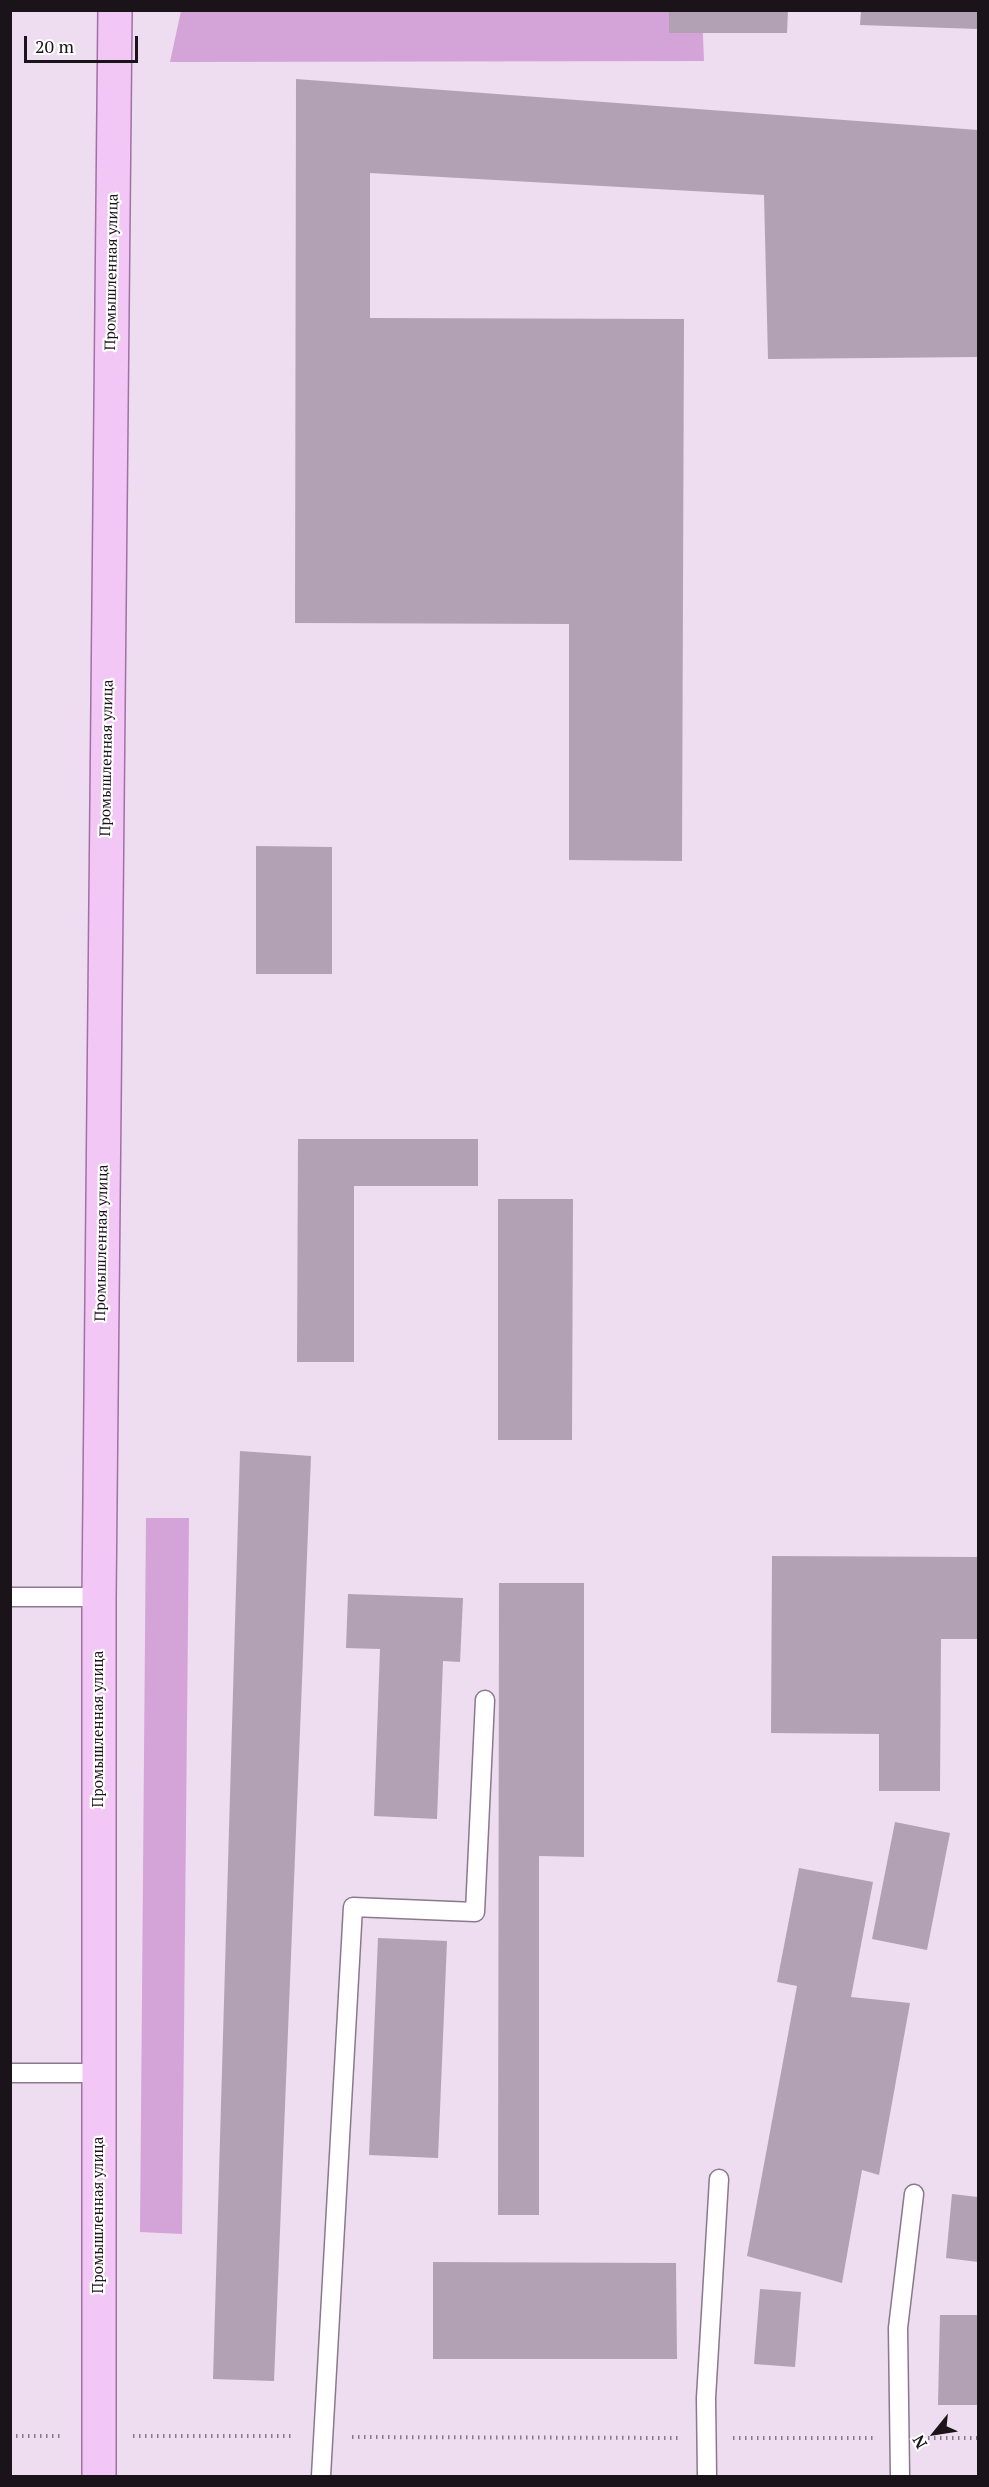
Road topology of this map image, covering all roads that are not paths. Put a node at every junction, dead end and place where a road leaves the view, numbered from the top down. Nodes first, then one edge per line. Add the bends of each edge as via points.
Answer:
1 (115, 10) edge
2 (10, 1597) edge
3 (99, 1597) junction
4 (485, 1700) dead end
5 (10, 2073) edge
6 (98, 2073) junction
7 (719, 2179) dead end
8 (914, 2194) dead end
9 (99, 2476) edge
10 (321, 2476) edge
11 (707, 2476) edge
12 (900, 2476) edge

1 - 3 main road, Промышленная улица
2 - 3 lane
3 - 6 main road, Промышленная улица
4 - 10 lane via 475,1912 353,1907
5 - 6 lane
6 - 9 main road, Промышленная улица
7 - 11 lane via 706,2398
8 - 12 lane via 898,2328

